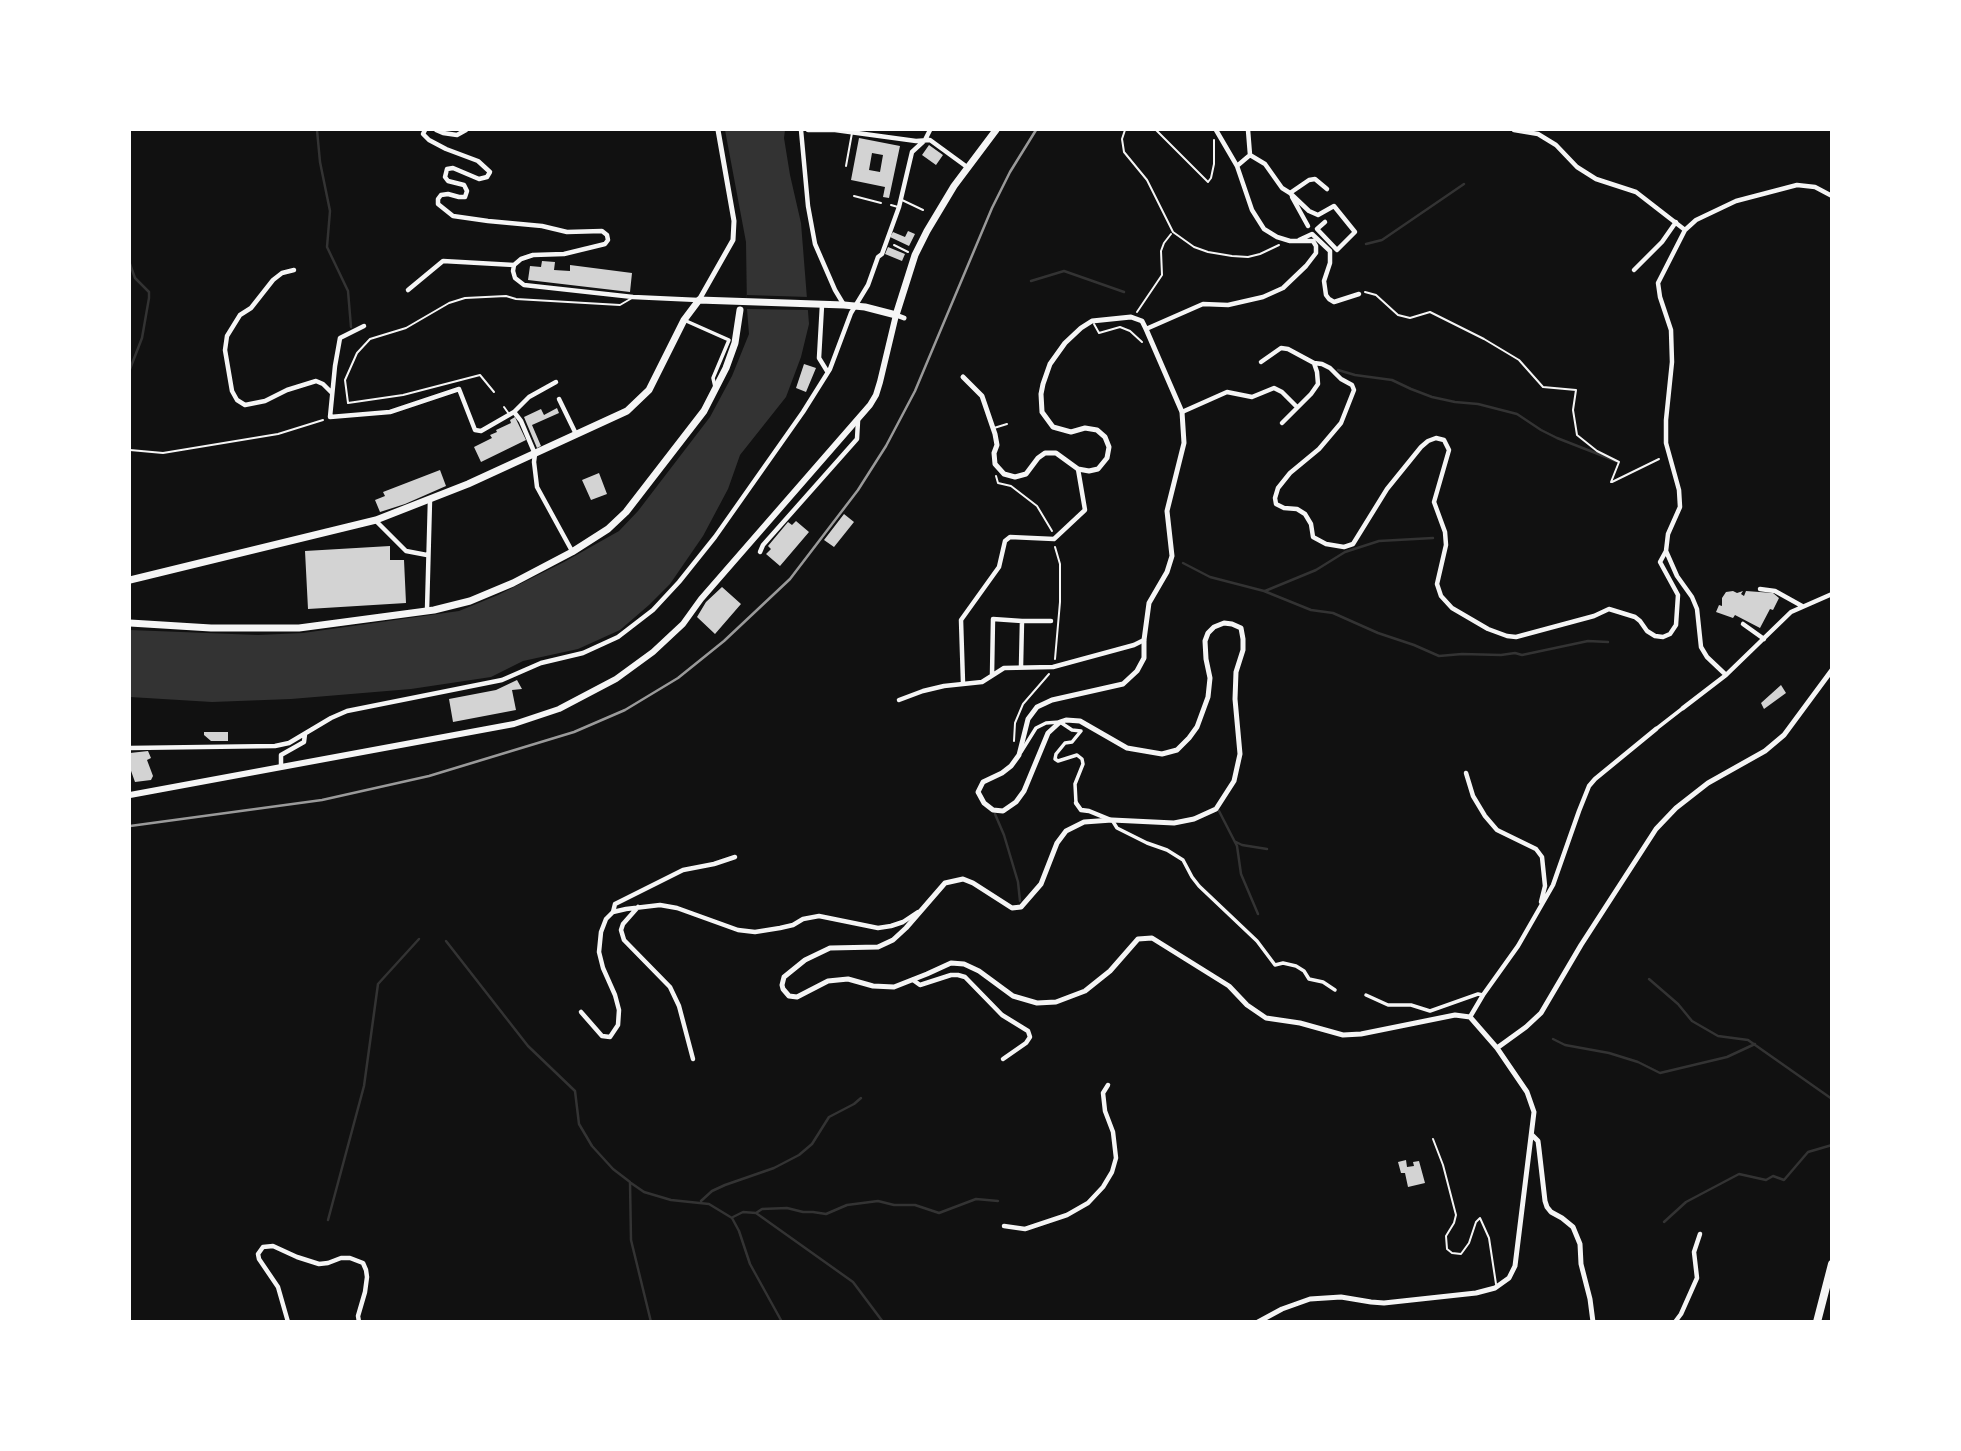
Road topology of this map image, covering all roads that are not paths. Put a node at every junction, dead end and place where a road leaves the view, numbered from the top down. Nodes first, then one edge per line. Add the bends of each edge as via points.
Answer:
1 (425, 130) edge
2 (436, 130) edge
3 (466, 130) edge
4 (718, 130) edge
5 (801, 130) edge
6 (808, 130) edge
7 (930, 130) edge
8 (996, 130) edge
9 (1216, 130) edge
10 (1248, 130) edge
11 (1514, 130) edge
12 (852, 133) junction
13 (925, 140) junction
14 (1250, 155) junction
15 (846, 166) dead end
16 (1237, 166) junction
17 (967, 167) junction
18 (1327, 189) dead end
19 (1290, 193) junction
20 (854, 196) dead end
21 (1832, 196) edge
22 (902, 201) junction
23 (881, 203) dead end
24 (891, 205) dead end
25 (899, 207) junction
26 (923, 210) dead end
27 (1325, 222) dead end
28 (1676, 222) junction
29 (1308, 226) dead end
30 (1685, 230) junction
31 (1297, 240) junction
32 (514, 265) junction
33 (294, 270) dead end
34 (1634, 270) dead end
35 (408, 290) dead end
36 (1359, 294) road end
37 (633, 297) junction
38 (699, 300) junction
39 (725, 300) junction
40 (747, 301) junction
41 (822, 305) junction
42 (844, 305) junction
43 (855, 306) junction
44 (740, 310) junction
45 (900, 317) junction
46 (684, 320) junction
47 (1092, 321) junction
48 (364, 326) dead end
49 (1146, 329) junction
50 (1142, 342) dead end
51 (1261, 362) dead end
52 (1314, 363) junction
53 (828, 370) junction
54 (963, 377) dead end
55 (556, 382) dead end
56 (715, 389) junction
57 (494, 392) dead end
58 (332, 393) junction
59 (559, 399) dead end
60 (504, 407) dead end
61 (1297, 407) junction
62 (1182, 412) junction
63 (512, 413) junction
64 (858, 420) junction
65 (1007, 424) dead end
66 (1282, 424) dead end
67 (993, 428) junction
68 (576, 435) junction
69 (535, 454) junction
70 (1078, 469) junction
71 (430, 499) junction
72 (1670, 509) dead end
73 (1674, 519) junction
74 (376, 520) junction
75 (1666, 551) junction
76 (572, 552) junction
77 (760, 552) dead end
78 (427, 555) junction
79 (130, 580) edge
80 (1760, 589) dead end
81 (1832, 594) edge
82 (1803, 607) junction
83 (427, 611) junction
84 (1022, 621) junction
85 (1051, 621) dead end
86 (130, 623) edge
87 (1742, 624) dead end
88 (1763, 639) junction
89 (1144, 640) junction
90 (1021, 666) junction
91 (1832, 670) edge
92 (992, 675) junction
93 (1726, 675) junction
94 (963, 683) junction
95 (899, 700) dead end
96 (1683, 708) joint
97 (1060, 722) junction
98 (1656, 729) joint
99 (305, 734) junction
100 (130, 748) edge
101 (1019, 755) junction
102 (281, 767) junction
103 (1466, 773) dead end
104 (130, 794) edge
105 (1076, 803) joint
106 (1112, 820) junction
107 (735, 857) dead end
108 (639, 906) junction
109 (922, 909) junction
110 (1539, 909) junction
111 (613, 912) junction
112 (913, 980) junction
113 (1335, 990) dead end
114 (1366, 995) dead end
115 (1483, 995) junction
116 (580, 1012) dead end
117 (1470, 1017) junction
118 (1497, 1048) junction
119 (694, 1059) dead end
120 (1003, 1059) dead end
121 (1108, 1085) dead end
122 (1532, 1135) junction
123 (1433, 1139) dead end
124 (1004, 1226) dead end
125 (1700, 1234) dead end
126 (1832, 1264) edge
127 (1496, 1287) junction
128 (288, 1321) edge
129 (359, 1321) edge
130 (1258, 1321) edge
131 (1593, 1321) edge
132 (1675, 1321) edge
133 (1817, 1321) edge

1 - 32 street via 429,140 490,172 479,179 447,169 448,181 464,185 467,191 465,197 447,194 438,199 453,216 607,235 605,244 564,254 533,255
2 - 3 street via 457,135
4 - 38 street via 734,221 733,240
5 - 42 street via 815,244
6 - 12 street
7 - 13 street
8 - 17 main road
9 - 16 street
10 - 14 street
11 - 28 street via 1538,134 1577,167 1596,179 1636,192
12 - 13 street
12 - 15 lane
13 - 17 street
13 - 22 street via 912,152
14 - 16 street
14 - 19 street via 1265,164
16 - 31 street via 1258,222 1277,237
17 - 45 main road via 915,256
18 - 19 street via 1315,179
19 - 27 street via 1318,215 1334,206 1355,232 1337,250 1317,229
19 - 29 street
20 - 23 lane
21 - 30 street via 1815,187 1797,186 1736,201
22 - 25 street
22 - 26 lane
24 - 25 lane
25 - 43 street via 882,254
28 - 30 street
28 - 34 street
30 - 73 street via 1658,283 1671,330 1665,420 1666,443 1679,490 1680,507
31 - 36 street via 1312,234 1330,251 1324,281 1329,299 1334,302
31 - 49 street via 1313,240 1316,253 1283,288 1244,302 1203,304
32 - 35 street via 443,261
32 - 37 street via 515,278 524,285
33 - 58 street via 273,280 232,325 225,349 233,391 244,405 316,381
37 - 38 street
37 - 57 lane via 620,305 506,296 457,300 406,328 370,339 357,353 345,380 348,403 403,396 480,375
38 - 39 main road
38 - 46 main road
39 - 40 main road
39 - 44 main road
40 - 41 main road
40 - 44 main road
41 - 42 main road
41 - 53 street via 819,358
42 - 43 main road
43 - 45 main road
43 - 53 street
44 - 56 main road via 735,343
45 - 64 main road via 876,395
46 - 56 street via 729,340 713,378
46 - 68 main road via 640,400
47 - 49 street via 1132,317
47 - 50 lane via 1099,333 1120,327
47 - 70 street via 1065,344 1050,365 1041,394 1042,412 1053,427 1071,432 1097,430 1105,437 1108,458 1098,468
48 - 58 street via 340,338
49 - 62 street
51 - 52 street via 1281,348
52 - 61 street via 1318,384
52 - 75 street via 1330,368 1354,390 1341,423 1290,474 1275,498 1276,504 1305,514 1313,537 1326,544 1353,544 1387,489 1421,447 1436,438 1444,440 1449,450 1434,502 1446,545 1437,584 1452,608 1488,629 1516,637 1609,609 1635,617 1655,636 1670,634 1676,625 1678,595 1660,562
53 - 99 street via 715,537 653,610 618,637 502,680 363,706
54 - 67 street via 982,397
55 - 63 street
56 - 76 main road via 704,411 626,512
58 - 63 street via 330,418 390,412 459,389 475,430
59 - 68 street
60 - 63 lane
61 - 62 street via 1274,388 1252,397 1227,392
61 - 66 street
62 - 89 street via 1184,443 1167,512 1172,556 1149,603
63 - 69 street via 521,421
64 - 77 street via 857,439
64 - 102 main road via 683,624 616,679 577,701 527,720
65 - 67 lane
67 - 70 street via 995,464 1004,474 1026,474 1045,453 1056,453
68 - 69 main road
69 - 71 main road
69 - 76 street via 537,487
70 - 94 street via 1085,510 1054,539 1010,537 1005,541 999,567 961,621
71 - 74 main road
71 - 78 street
72 - 73 street
73 - 75 street
74 - 78 street via 406,551
74 - 79 main road
75 - 93 street via 1698,608 1701,647
76 - 83 main road via 470,601
78 - 83 street
80 - 82 street
81 - 82 street
82 - 88 street via 1791,612
83 - 86 main road via 299,628
84 - 85 street
84 - 90 street
84 - 92 street via 993,619
87 - 88 street
88 - 93 street
89 - 90 street via 1053,667
89 - 101 street via 1144,658 1123,684 1037,707 1028,719
90 - 92 street
91 - 118 street via 1784,735 1708,783 1656,829 1541,1013
92 - 94 street via 982,682
93 - 96 street
94 - 95 street
96 - 98 street
97 - 101 street via 1036,728
97 - 101 street via 1048,733 1016,802 1003,811 993,810 978,792
97 - 105 street via 1081,731 1065,743 1055,760 1082,758 1075,784
97 - 106 street via 1080,721 1127,748 1162,754 1177,750 1197,727 1208,696 1208,633 1224,623 1241,628 1243,650 1235,699 1240,754 1234,781 1216,809 1174,823
98 - 110 street via 1589,786 1553,885
99 - 100 street via 275,746
99 - 102 street via 304,742 281,755
102 - 104 main road
103 - 110 street via 1473,796 1497,830 1536,849 1542,857 1545,886
105 - 106 street via 1081,810
106 - 109 street via 1084,822 1066,831 1041,884 1021,907 1012,908 963,879 945,883
106 - 113 street via 1117,828 1184,860 1199,886 1257,941 1275,965 1296,966 1309,979
107 - 111 street via 667,877 615,904
108 - 109 street via 677,908 755,932 818,916 866,927 891,926
108 - 111 street
108 - 119 street via 621,930 624,940 670,987
109 - 112 street via 893,940 878,947 830,948 784,976 782,985 785,993 797,997 828,981 848,979 894,987
110 - 115 street
111 - 116 street via 601,932 600,951 619,1010 618,1026 610,1037 602,1035
112 - 117 street via 951,962 964,964 1013,996 1037,1003 1056,1002 1085,992 1138,939 1152,938 1229,986 1266,1018 1343,1035 1455,1015
112 - 120 street via 920,985 951,975 965,978 1002,1014 1028,1031 1026,1042
114 - 115 street via 1388,1005 1430,1011
115 - 117 street
117 - 118 street
118 - 122 street via 1527,1092 1534,1112
121 - 124 street via 1102,1093 1116,1158 1103,1187 1067,1216 1025,1229
122 - 127 street via 1515,1266 1509,1278
122 - 131 street via 1538,1141 1547,1207 1573,1227 1580,1244
123 - 127 lane via 1456,1215 1446,1236 1447,1249 1461,1254 1480,1218 1489,1238
125 - 132 street via 1694,1252 1697,1278
126 - 133 highway
127 - 130 street via 1384,1303 1341,1297 1310,1300
128 - 129 street via 278,1287 259,1259 263,1247 273,1246 319,1264 341,1258 359,1261 367,1277

